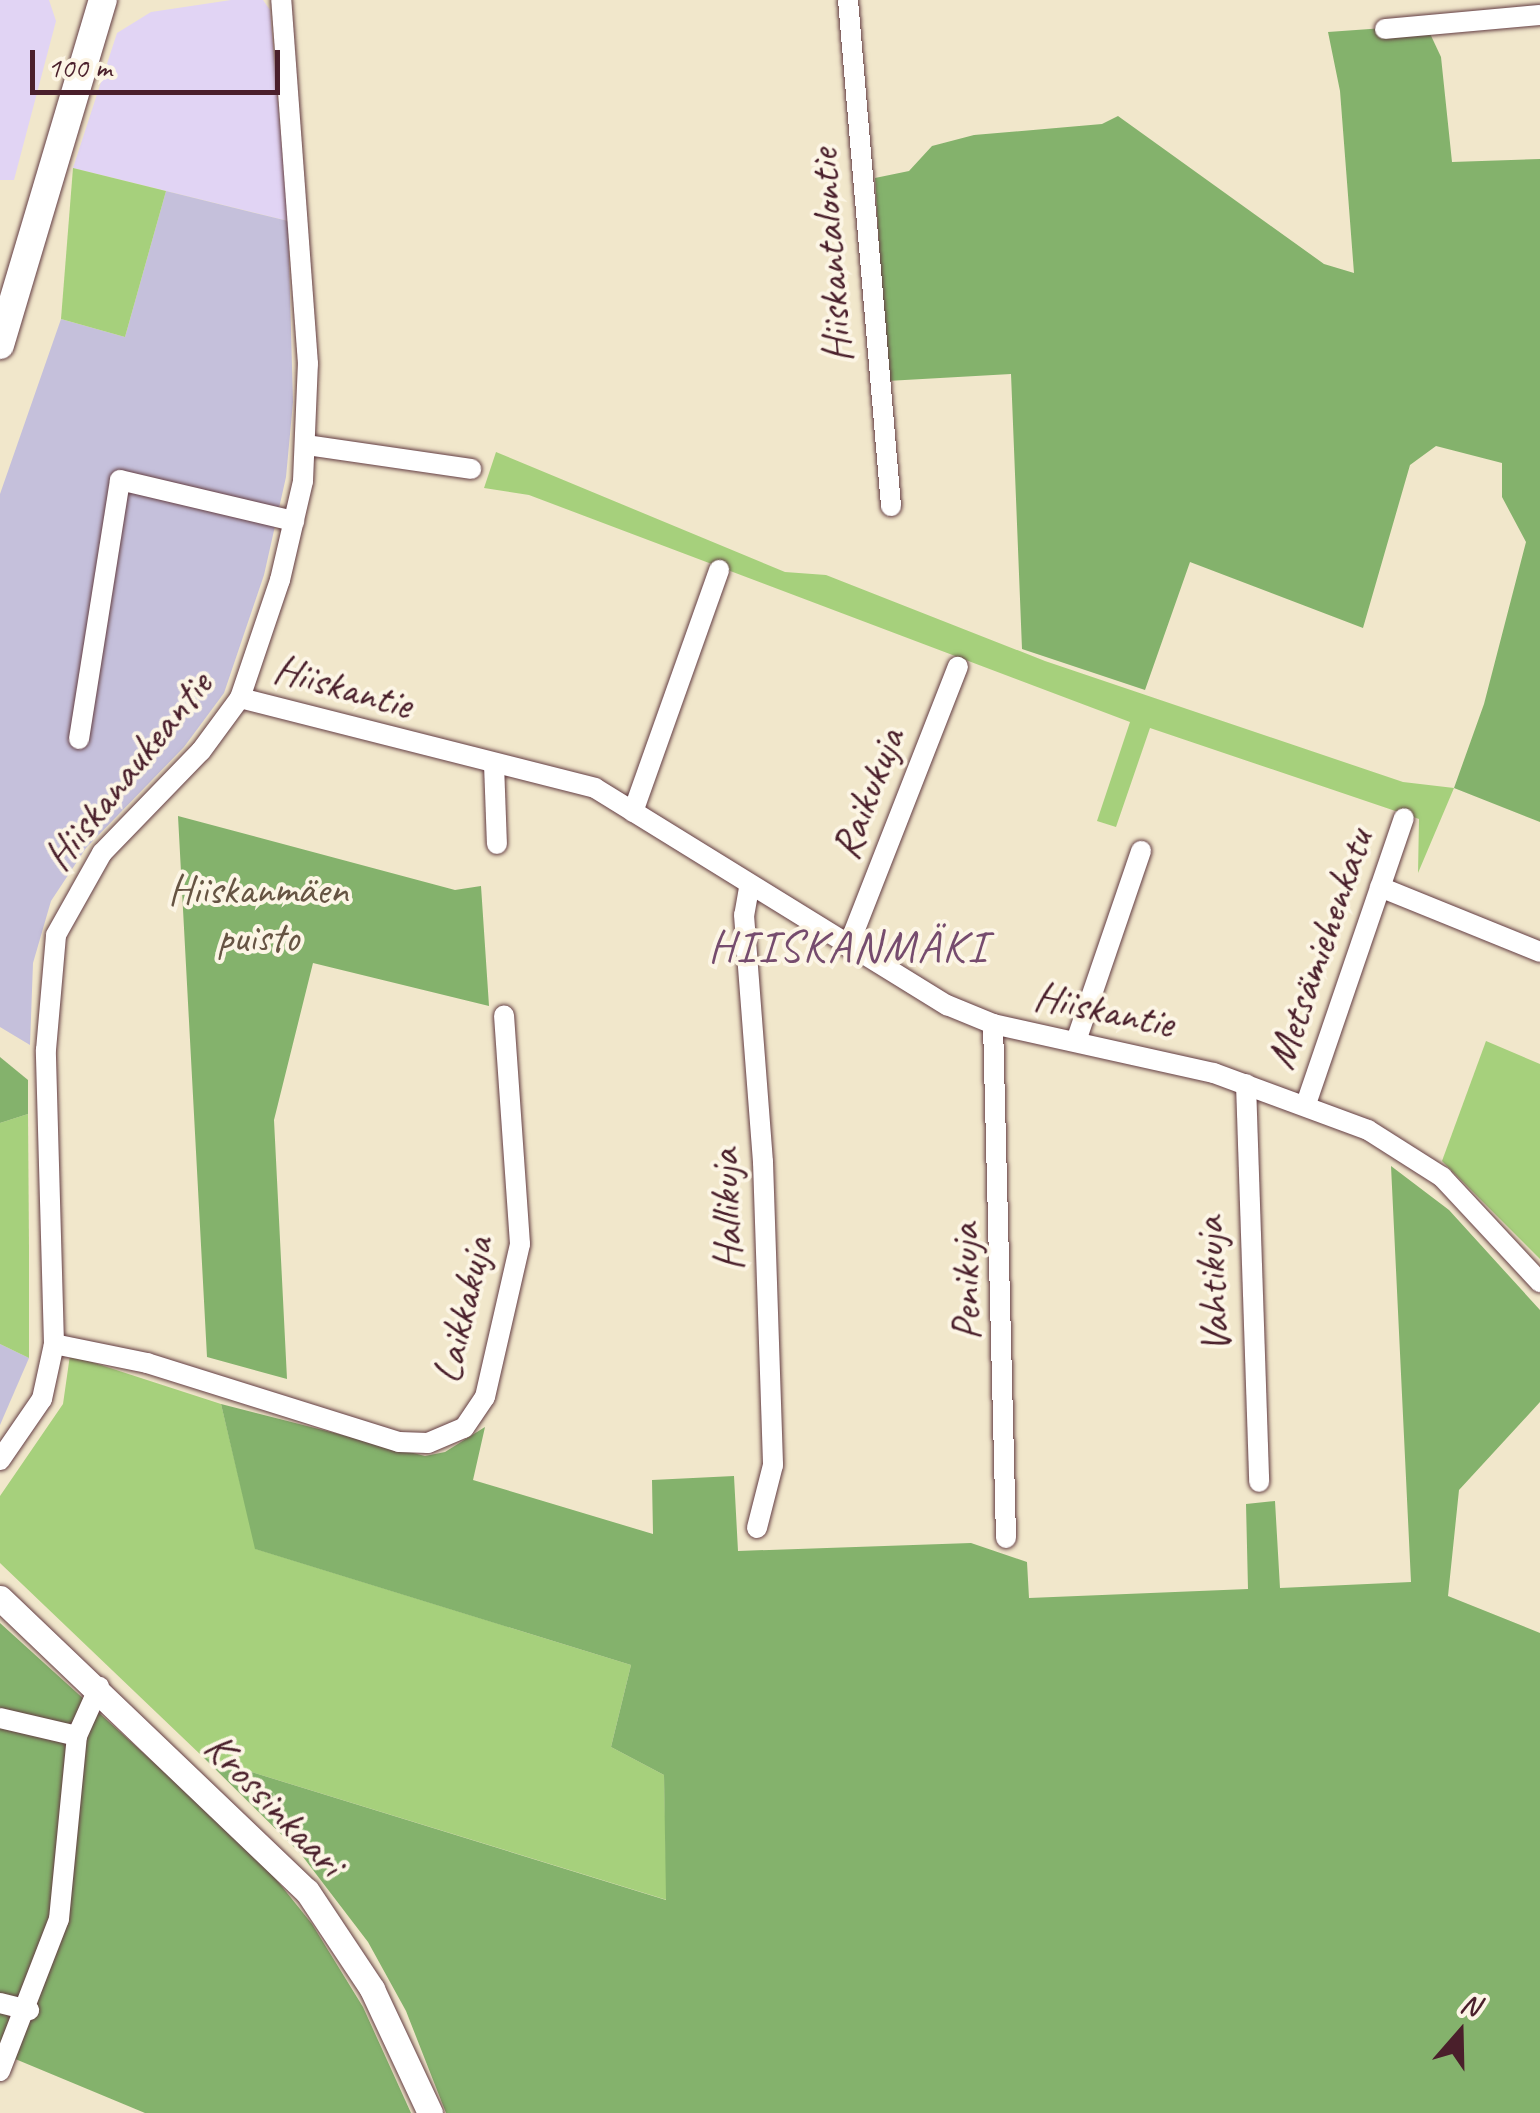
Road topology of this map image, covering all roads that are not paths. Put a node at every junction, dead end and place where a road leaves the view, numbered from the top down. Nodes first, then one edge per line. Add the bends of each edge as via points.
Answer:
1 (103, 0) edge
2 (280, 0) edge
3 (848, 0) edge
4 (1540, 15) edge
5 (1385, 29) dead end
6 (0, 345) edge
7 (308, 445) junction
8 (471, 470) dead end
9 (891, 506) dead end
10 (294, 522) junction
11 (718, 570) dead end
12 (958, 666) dead end
13 (240, 698) junction
14 (79, 739) dead end
15 (494, 764) junction
16 (633, 812) junction
17 (1404, 818) dead end
18 (497, 844) dead end
19 (1141, 851) dead end
20 (1380, 887) junction
21 (750, 888) junction
22 (848, 948) junction
23 (1540, 952) edge
24 (504, 1016) dead end
25 (994, 1024) junction
26 (1076, 1041) junction
27 (1246, 1084) junction
28 (1306, 1104) junction
29 (1540, 1282) edge
30 (54, 1344) junction
31 (0, 1460) edge
32 (1260, 1482) dead end
33 (757, 1528) dead end
34 (1006, 1538) dead end
35 (0, 1598) edge
36 (99, 1686) junction
37 (0, 1718) edge
38 (77, 1736) junction
39 (0, 2003) edge
40 (28, 2010) junction
41 (0, 2070) edge
42 (430, 2113) edge

1 - 6 main road
2 - 7 street, Hiiskanaukeantie via 301,235
3 - 9 street, Hiiskantalontie
4 - 5 street
7 - 8 street
7 - 10 street, Hiiskanaukeantie
10 - 13 street, Hiiskanaukeantie
10 - 14 street via 120,480
11 - 16 street
12 - 22 street, Raikukuja
13 - 15 street, Hiiskantie
13 - 30 street, Hiiskanaukeantie via 200,752 102,853 56,935 46,1050
15 - 16 street, Hiiskantie via 575,781
15 - 18 street
16 - 21 street, Hiiskantie
17 - 20 street, Metsämiehenkatu
19 - 26 street
20 - 23 street
20 - 28 street, Metsämiehenkatu
21 - 22 street, Hiiskantie
21 - 33 street, Hallikuja via 744,916 763,1162 773,1465
22 - 25 street, Hiiskantie via 936,1000
24 - 30 street, Laikkakuja via 520,1244 485,1398 464,1428 428,1444 399,1442 147,1363
25 - 26 street, Hiiskantie
25 - 34 street, Penikuja
26 - 27 street, Hiiskantie
27 - 28 street, Hiiskantie
27 - 32 street, Vahtikuja
28 - 29 street, Hiiskantie via 1393,1143 1442,1177
30 - 31 street, Hiiskanaukeantie via 42,1399
35 - 36 street, Krossinkaari
36 - 38 street
36 - 42 street, Krossinkaari via 307,1891 372,1988
37 - 38 street
38 - 40 street via 63,1899
39 - 40 street
40 - 41 street

